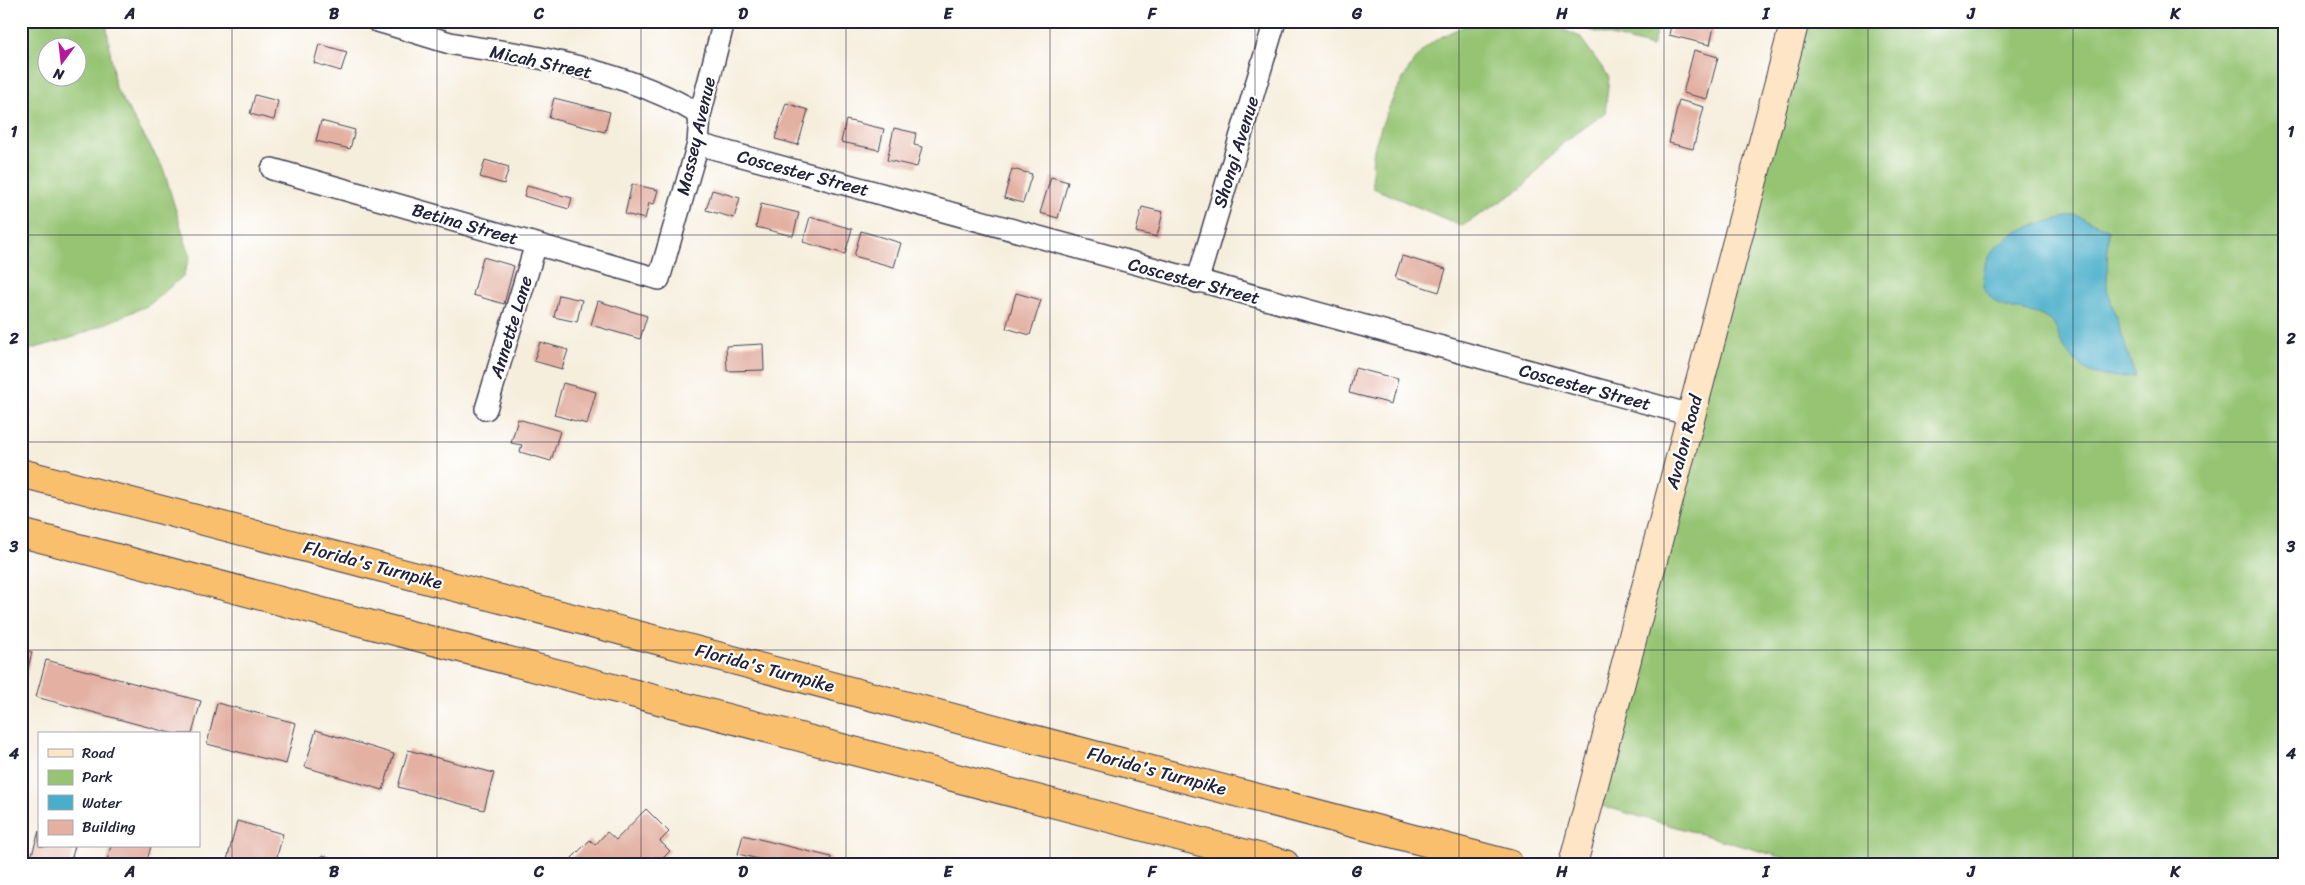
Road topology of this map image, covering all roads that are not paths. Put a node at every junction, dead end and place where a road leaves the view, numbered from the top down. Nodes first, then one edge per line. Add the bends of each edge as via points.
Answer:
1 (377, 21) edge
2 (724, 21) edge
3 (1275, 21) edge
4 (1795, 21) edge
5 (700, 115) junction
6 (698, 144) junction
7 (272, 169) dead end
8 (536, 244) junction
9 (658, 279) joint
10 (1197, 282) junction
11 (486, 409) dead end
12 (1691, 415) junction
13 (21, 473) edge
14 (21, 533) edge
15 (1285, 864) edge
16 (1509, 864) edge
17 (1573, 864) edge

1 - 5 street, Micah Street via 450,42 572,65 651,90
2 - 5 street, Massey Avenue
3 - 10 street, Shongi Avenue
4 - 12 main road, Avalon Road
5 - 6 street, Massey Avenue
6 - 9 street, Massey Avenue
6 - 10 street, Coscester Street
7 - 8 street, Betina Street
8 - 9 street, Betina Street
8 - 11 street, Annette Lane
10 - 12 street, Coscester Street
12 - 17 main road, Avalon Road
13 - 16 highway, Florida's Turnpike
14 - 15 highway

